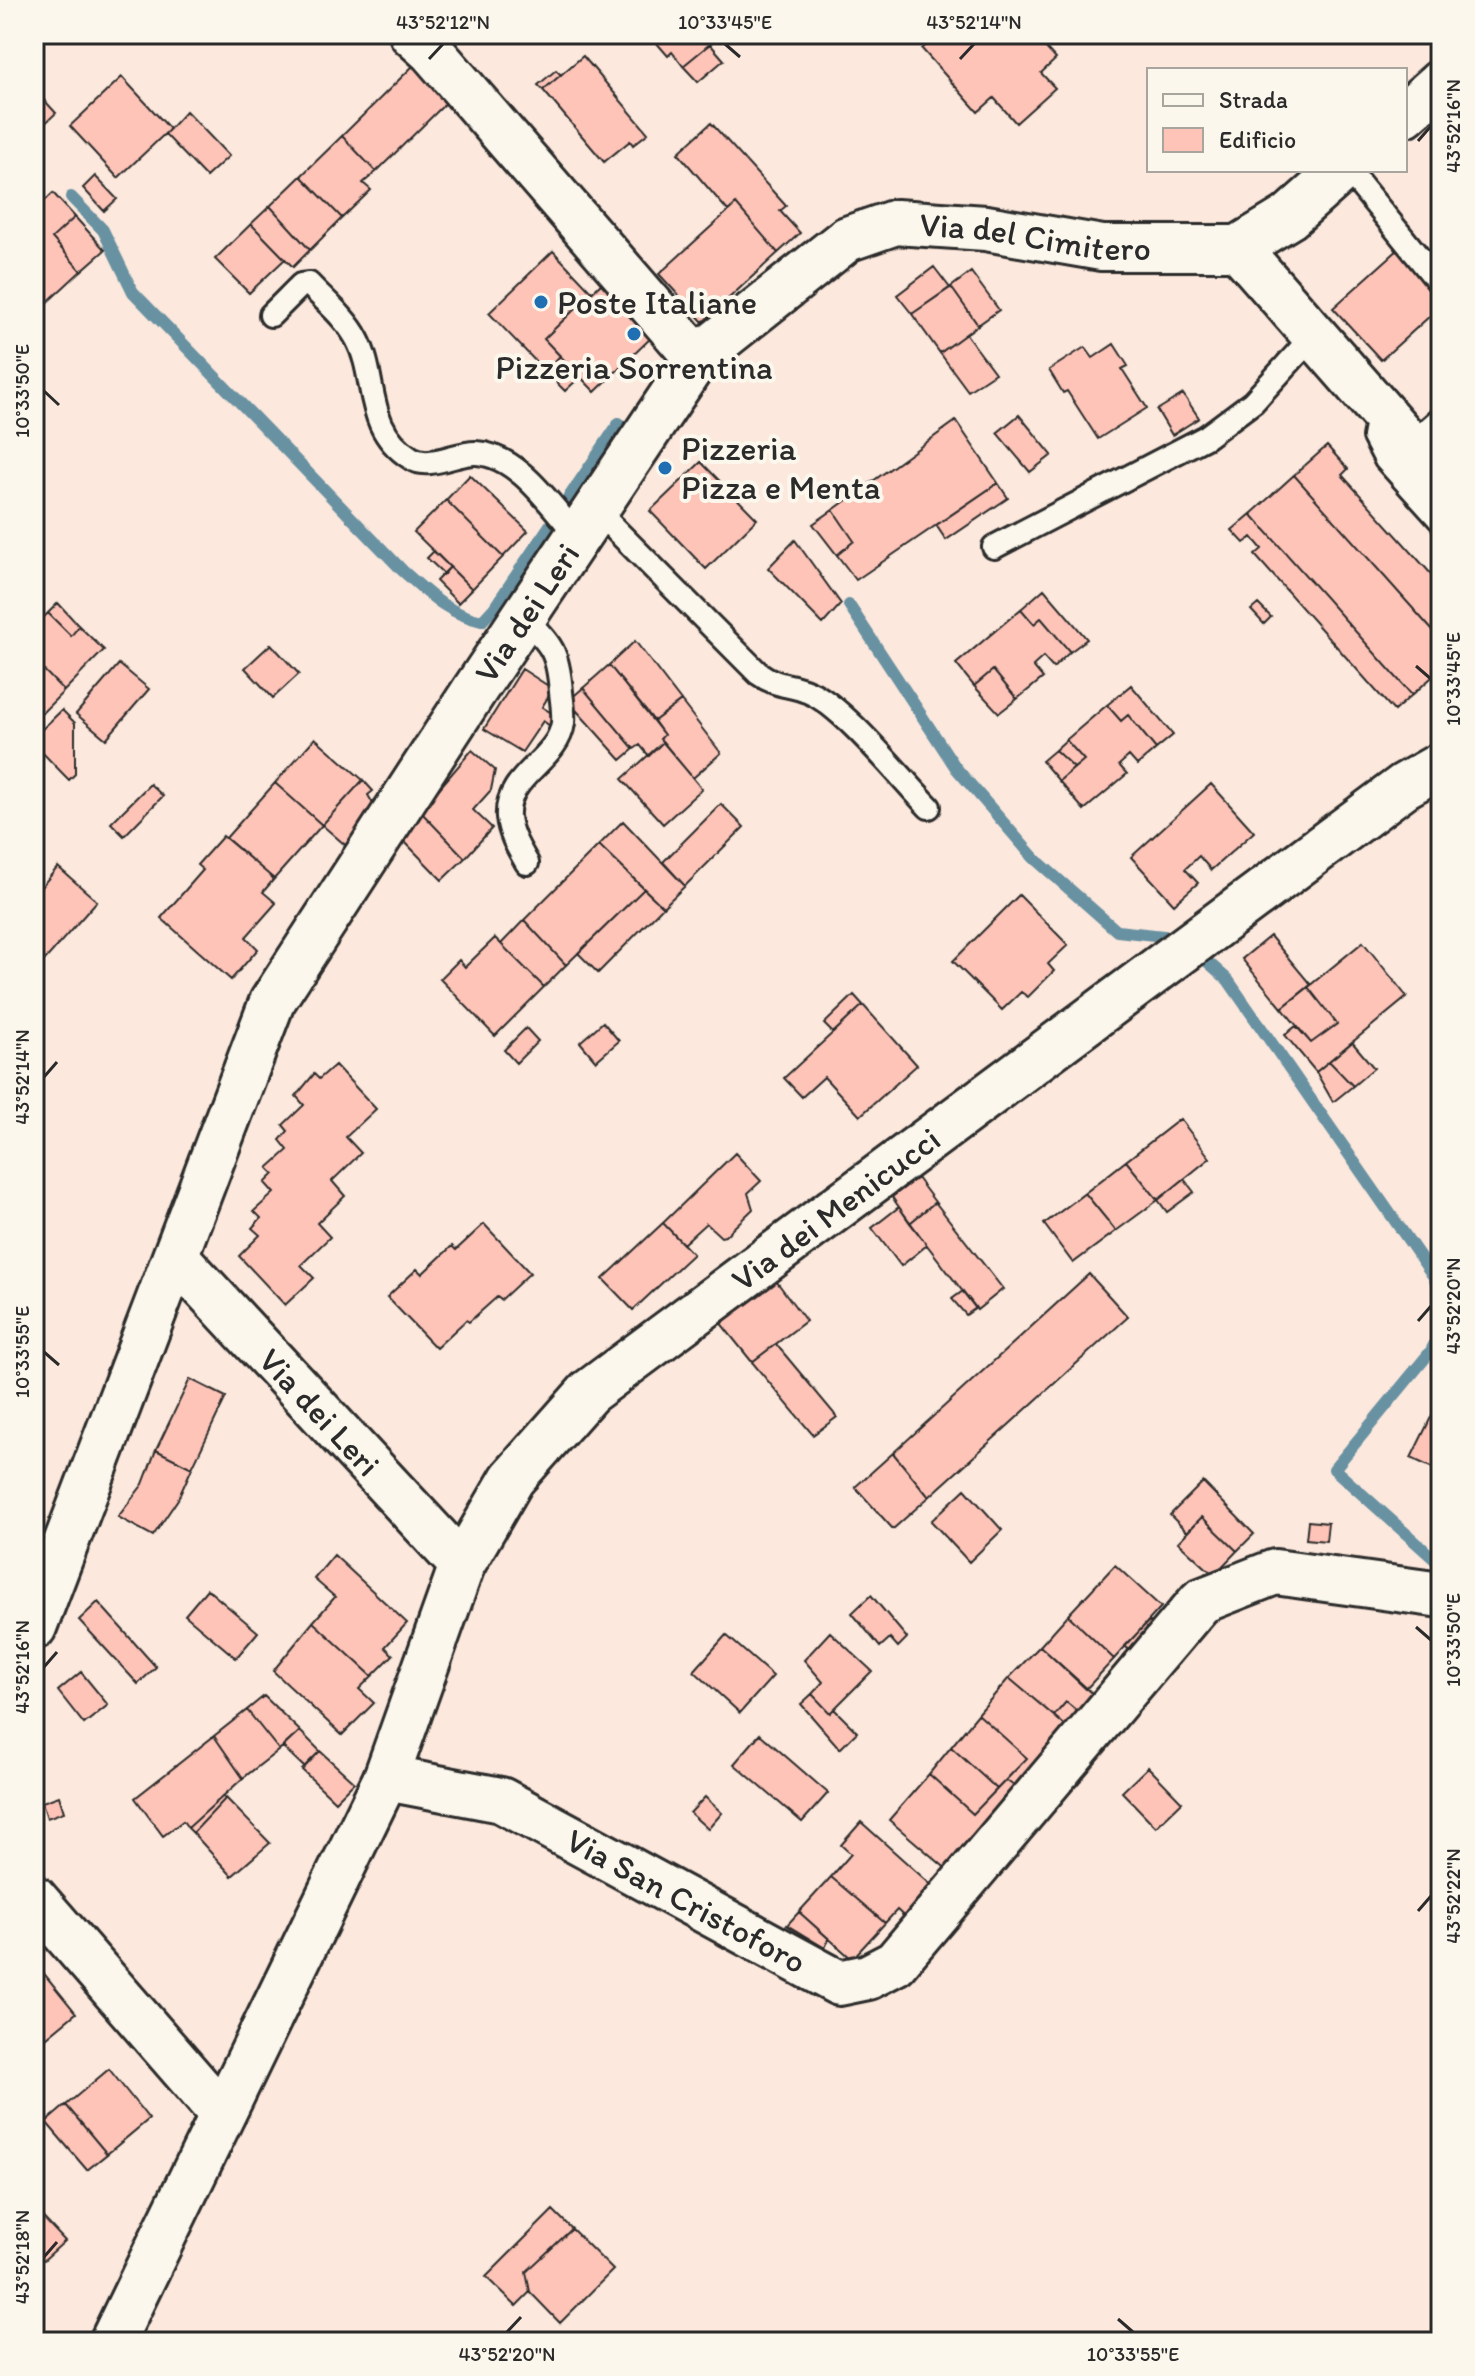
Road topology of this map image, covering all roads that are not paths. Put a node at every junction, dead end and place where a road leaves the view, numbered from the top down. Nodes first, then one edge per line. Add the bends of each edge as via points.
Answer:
1 (412, 34) edge
2 (1441, 82) edge
3 (1407, 112) edge
4 (1340, 172) edge
5 (1350, 172) edge
6 (1238, 248) junction
7 (1441, 285) edge
8 (271, 315) dead end
9 (1314, 335) junction
10 (697, 358) junction
11 (1379, 409) junction
12 (1426, 431) edge
13 (1441, 480) edge
14 (1441, 521) edge
15 (587, 523) junction
16 (994, 547) dead end
17 (524, 618) junction
18 (1441, 765) edge
19 (929, 807) dead end
20 (527, 863) dead end
21 (177, 1258) junction
22 (462, 1565) junction
23 (1441, 1595) edge
24 (34, 1627) edge
25 (386, 1778) junction
26 (34, 1898) edge
27 (221, 2113) junction
28 (112, 2342) edge

1 - 10 street
2 - 3 street
4 - 6 street via 1289,217
5 - 7 lane
6 - 9 street
6 - 10 street, Via del Cimitero via 1102,248 986,228 896,222 847,239
8 - 15 lane via 301,285 309,284 350,326 383,430 411,459 424,462 477,453 510,464
9 - 11 street
9 - 16 lane via 1253,402 1206,437
10 - 15 street, Via dei Leri
11 - 12 street
11 - 14 lane via 1374,437 1386,460
12 - 13 street
15 - 17 street, Via dei Leri
15 - 19 lane via 758,673 776,686 809,692 834,709
17 - 20 lane via 557,656 563,725 555,742 515,787 511,801 512,836
17 - 21 street, Via dei Leri via 272,1002
18 - 22 street, Via dei Menicucci via 1404,786 589,1392 512,1479
21 - 22 street, Via dei Leri
21 - 24 street, Via dei Leri
22 - 25 street, Via dei Menicucci
23 - 25 street, Via San Cristoforo via 1275,1572 1201,1601 895,1963 868,1977 839,1983 501,1800
25 - 27 street
26 - 27 street
27 - 28 street

